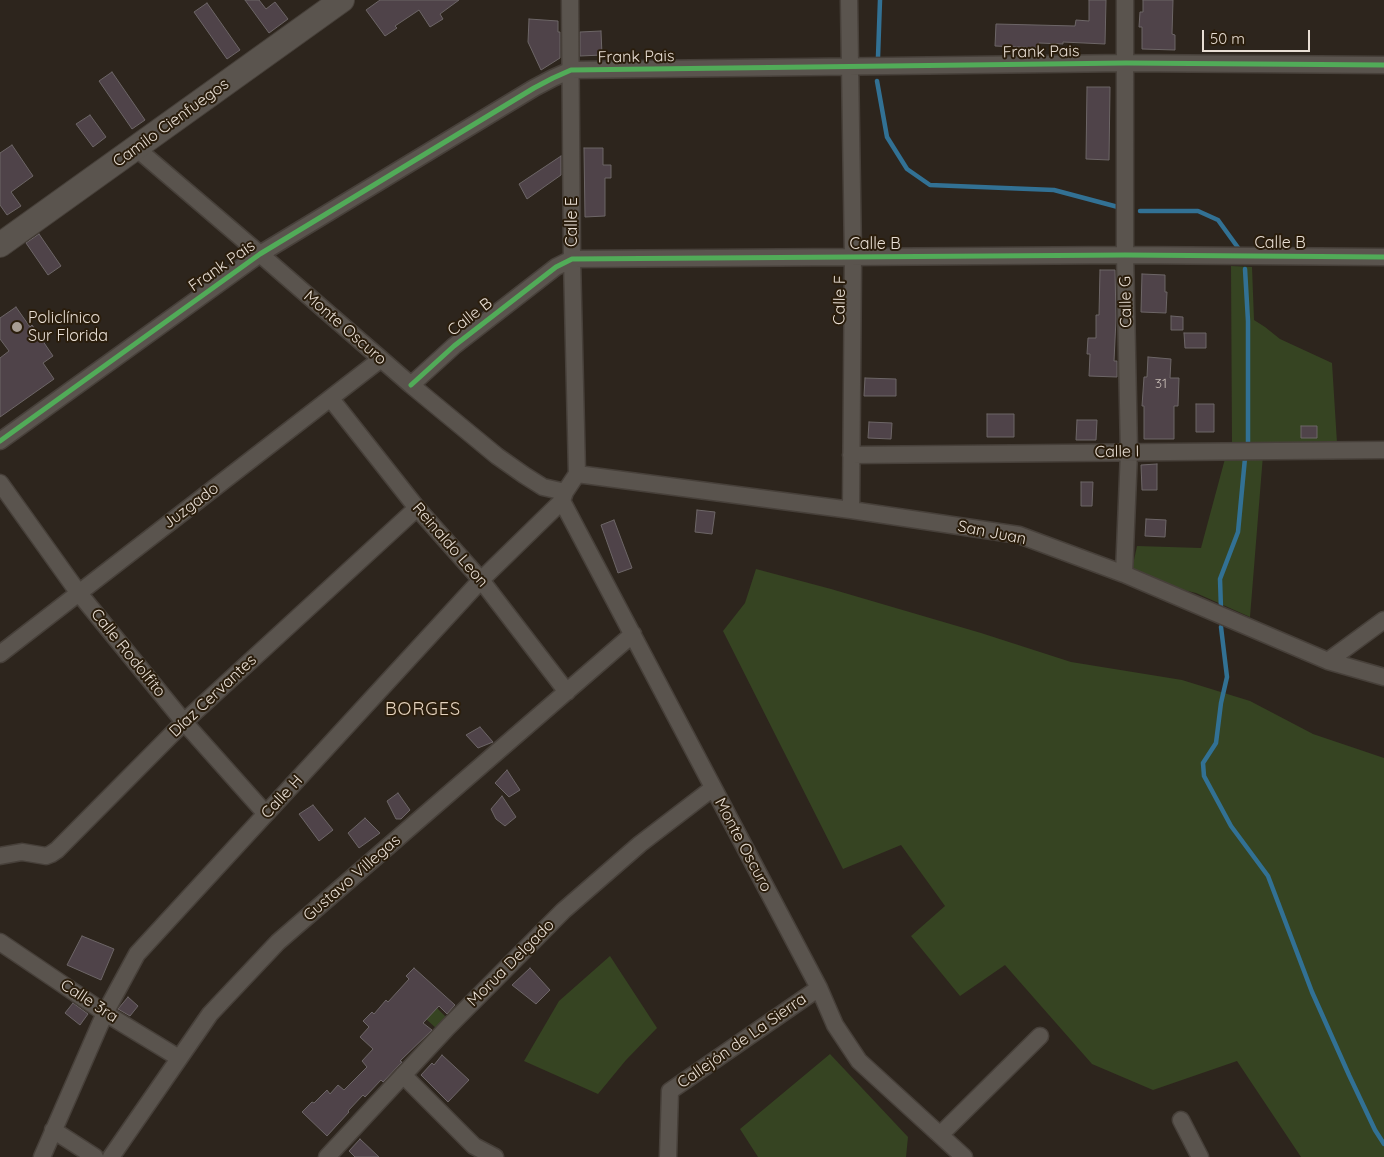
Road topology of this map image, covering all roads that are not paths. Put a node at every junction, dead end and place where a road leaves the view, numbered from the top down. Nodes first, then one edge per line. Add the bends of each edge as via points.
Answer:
1 (342, 0) edge
2 (570, 0) edge
3 (848, 0) edge
4 (1125, 0) edge
5 (1126, 63) junction
6 (1384, 65) edge
7 (850, 66) junction
8 (571, 70) junction
9 (136, 148) junction
10 (0, 245) edge
11 (260, 254) junction
12 (1126, 255) junction
13 (852, 256) junction
14 (1384, 256) edge
15 (572, 259) junction
16 (381, 359) junction
17 (411, 385) junction
18 (331, 399) junction
19 (0, 441) edge
20 (1384, 450) edge
21 (1128, 452) junction
22 (851, 455) junction
23 (577, 474) junction
24 (0, 483) edge
25 (563, 497) junction
26 (417, 508) junction
27 (851, 510) junction
28 (1124, 574) junction
29 (481, 580) junction
30 (78, 592) junction
31 (1384, 620) edge
32 (633, 634) junction
33 (0, 654) edge
34 (1328, 661) junction
35 (1384, 676) edge
36 (567, 692) junction
37 (184, 722) junction
38 (713, 788) junction
39 (266, 814) junction
40 (0, 856) edge
41 (0, 942) edge
42 (819, 988) junction
43 (105, 1013) junction
44 (1040, 1036) dead end
45 (179, 1058) junction
46 (403, 1075) junction
47 (1181, 1120) dead end
48 (53, 1130) junction
49 (940, 1135) junction
50 (42, 1157) edge
51 (95, 1157) edge
52 (111, 1157) edge
53 (327, 1157) edge
54 (495, 1157) edge
55 (668, 1157) edge
56 (964, 1157) edge
57 (1200, 1157) edge

1 - 9 street, Camilo Cienfuegos
2 - 8 street, Calle E
3 - 7 street, Calle F
4 - 5 street, Calle G
5 - 6 street, Frank Pais
5 - 7 street, Frank Pais
5 - 12 street, Calle G
7 - 8 street, Frank Pais
7 - 13 street, Calle F
8 - 11 street, Frank Pais via 534,88
8 - 15 street, Calle E
9 - 10 street, Camilo Cienfuegos
9 - 11 street, Monte Oscuro
11 - 16 street, Monte Oscuro
11 - 19 street, Frank Pais
12 - 13 street, Calle B
12 - 14 street, Calle B
12 - 21 street, Calle G
13 - 15 street, Calle B
13 - 22 street, Calle F
15 - 17 street, Calle B via 556,267 454,346
15 - 23 street, Calle E
16 - 17 street, Monte Oscuro
16 - 18 street, Juzgado
17 - 25 street, Monte Oscuro via 497,456
18 - 26 street, Reinaldo Leon
18 - 30 street, Juzgado
20 - 21 street, Calle I
21 - 22 street, Calle I
21 - 28 street, Calle G
22 - 27 street, Calle F
23 - 25 street, Calle H
23 - 27 street, San Juan
24 - 30 street, Calle Rodolfito
25 - 29 street, Calle H
25 - 32 street, Monte Oscuro
26 - 29 street, Reinaldo Leon
26 - 37 street, Díaz Cervantes
27 - 28 street, San Juan via 1019,535
28 - 34 street, San Juan
29 - 36 street, Reinaldo Leon
29 - 39 street, Calle H
30 - 33 street, Juzgado
30 - 37 street, Calle Rodolfito
31 - 34 street
32 - 36 street, Gustavo Villegas
32 - 38 street, Monte Oscuro
34 - 35 street, San Juan
36 - 45 street, Gustavo Villegas via 278,942 210,1014
37 - 39 street, Calle Rodolfito
37 - 40 street, Díaz Cervantes via 51,854 22,852
38 - 42 street, Monte Oscuro
38 - 46 street, Morua Delgado via 640,844 563,911
39 - 43 street, Calle H via 137,954
41 - 43 street, Calle 3ra
42 - 49 street, Monte Oscuro via 835,1025 860,1060
42 - 55 street, Callejón de La Sierra via 670,1091
43 - 45 street, Calle 3ra
43 - 48 street, Calle H
44 - 49 street
45 - 52 street, Gustavo Villegas
46 - 53 street, Morua Delgado
46 - 54 street via 474,1146
47 - 57 street
48 - 50 street, Calle H
48 - 51 street
49 - 56 street, Monte Oscuro

